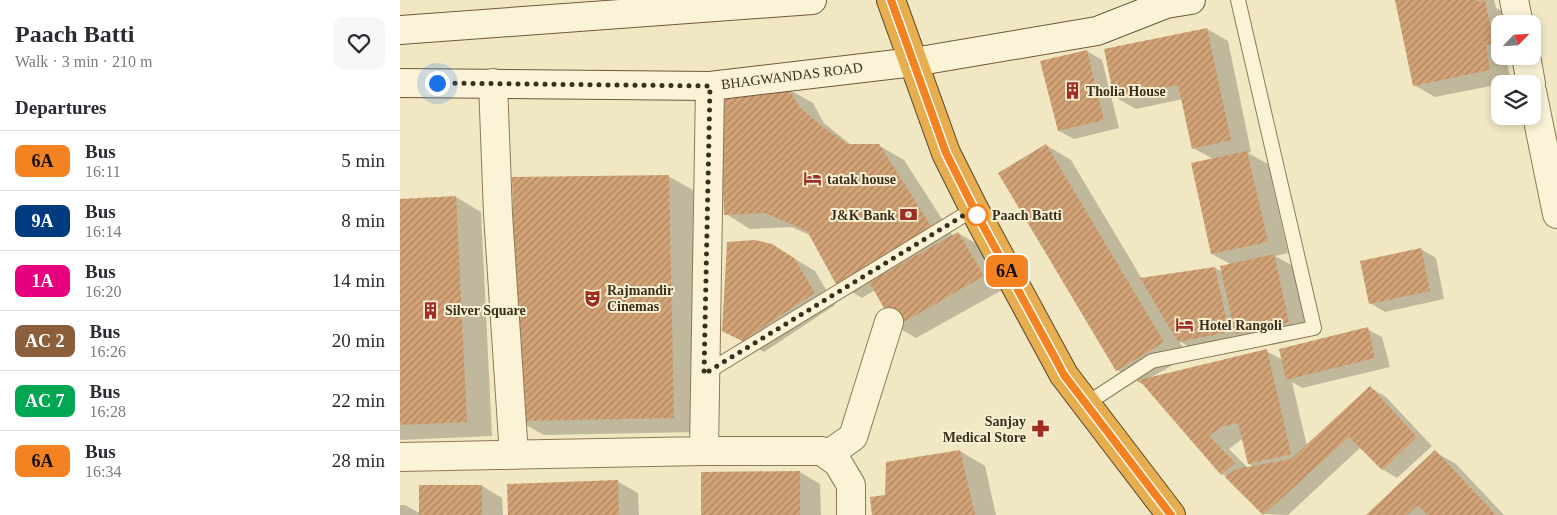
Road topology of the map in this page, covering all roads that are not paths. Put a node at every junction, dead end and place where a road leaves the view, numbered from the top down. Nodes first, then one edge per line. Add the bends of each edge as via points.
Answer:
1 (812, 0) edge
2 (891, 0) edge
3 (1127, 0) edge
4 (1238, 0) edge
5 (1514, 0) edge
6 (1178, 2) edge
7 (1517, 15) edge
8 (400, 30) edge
9 (914, 62) junction
10 (400, 83) edge
11 (493, 83) junction
12 (710, 86) junction
13 (1539, 125) edge
14 (974, 209) junction
15 (1557, 214) edge
16 (889, 322) dead end
17 (704, 374) junction
18 (1086, 404) junction
19 (704, 451) junction
20 (514, 455) junction
21 (827, 455) junction
22 (400, 457) edge
23 (850, 515) edge
24 (1171, 515) edge

1 - 8 street
2 - 9 highway
3 - 6 street
4 - 18 lane via 1314,328 1152,361
5 - 7 street
6 - 9 street, BHAGWANDAS ROAD via 1097,30
9 - 12 street, BHAGWANDAS ROAD
9 - 14 highway via 946,153
10 - 11 street, BHAGWANDAS ROAD
11 - 12 street, BHAGWANDAS ROAD
11 - 20 street
12 - 17 street
13 - 15 street
14 - 17 lane
14 - 18 highway via 1064,375
16 - 21 street via 853,436
17 - 19 street
18 - 24 highway
19 - 20 street
19 - 21 street via 822,451
20 - 22 street
21 - 23 street via 838,462 851,485

